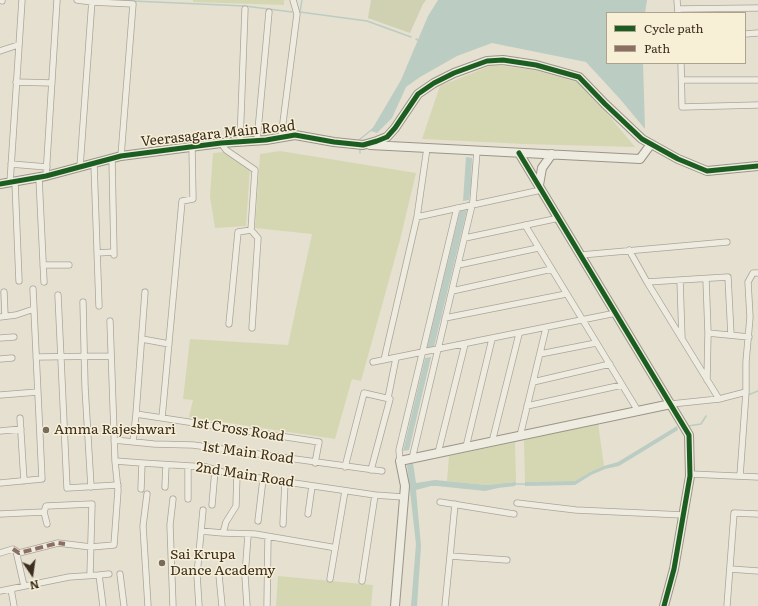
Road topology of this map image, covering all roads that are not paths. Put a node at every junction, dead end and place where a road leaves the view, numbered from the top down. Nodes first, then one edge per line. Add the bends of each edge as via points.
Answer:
1 (22, 0) edge
2 (57, 0) edge
3 (77, 0) edge
4 (293, 0) edge
5 (677, 0) edge
6 (92, 1) edge
7 (758, 8) edge
8 (245, 9) dead end
9 (678, 11) edge
10 (269, 12) dead end
11 (746, 34) edge
12 (758, 34) edge
13 (18, 45) junction
14 (0, 51) edge
15 (681, 64) edge
16 (682, 80) junction
17 (758, 80) edge
18 (16, 82) junction
19 (52, 83) junction
20 (758, 105) edge
21 (281, 138) junction
22 (257, 141) junction
23 (240, 142) junction
24 (221, 143) junction
25 (651, 144) junction
26 (363, 145) junction
27 (192, 147) junction
28 (427, 148) junction
29 (477, 151) junction
30 (519, 153) junction
31 (552, 154) junction
32 (122, 156) junction
33 (112, 159) junction
34 (11, 164) junction
35 (94, 164) junction
36 (758, 166) edge
37 (47, 167) junction
38 (80, 167) junction
39 (43, 177) junction
40 (12, 182) junction
41 (0, 184) edge
42 (540, 188) junction
43 (470, 205) junction
44 (459, 208) junction
45 (417, 217) junction
46 (559, 218) junction
47 (525, 225) junction
48 (251, 230) junction
49 (465, 238) junction
50 (727, 242) dead end
51 (538, 248) junction
52 (629, 250) junction
53 (97, 253) junction
54 (581, 255) junction
55 (43, 265) junction
56 (68, 265) dead end
57 (458, 265) junction
58 (552, 269) junction
59 (758, 273) edge
60 (706, 279) junction
61 (680, 280) junction
62 (19, 281) dead end
63 (44, 282) dead end
64 (647, 282) junction
65 (33, 290) dead end
66 (452, 291) junction
67 (4, 292) dead end
68 (145, 292) dead end
69 (566, 294) junction
70 (58, 295) dead end
71 (83, 302) dead end
72 (99, 306) dead end
73 (34, 309) junction
74 (616, 314) junction
75 (2, 316) edge
76 (445, 318) junction
77 (110, 321) dead end
78 (583, 321) junction
79 (229, 324) dead end
80 (252, 328) dead end
81 (546, 328) junction
82 (708, 333) junction
83 (519, 334) junction
84 (731, 335) junction
85 (14, 337) dead end
86 (749, 337) junction
87 (0, 338) edge
88 (142, 339) junction
89 (492, 339) junction
90 (682, 339) junction
91 (596, 342) junction
92 (169, 344) junction
93 (465, 344) junction
94 (435, 350) junction
95 (424, 352) junction
96 (540, 354) junction
97 (111, 356) junction
98 (36, 357) junction
99 (62, 357) junction
100 (84, 357) junction
101 (12, 358) dead end
102 (396, 358) junction
103 (0, 359) edge
104 (384, 360) junction
105 (374, 362) dead end
106 (610, 364) junction
107 (707, 380) junction
108 (533, 382) junction
109 (622, 385) junction
110 (38, 392) junction
111 (746, 392) junction
112 (0, 396) edge
113 (388, 398) junction
114 (719, 398) junction
115 (671, 404) junction
116 (527, 406) junction
117 (638, 411) junction
118 (136, 414) junction
119 (20, 418) dead end
120 (162, 418) junction
121 (21, 430) junction
122 (0, 431) edge
123 (520, 436) junction
124 (114, 440) junction
125 (133, 442) junction
126 (492, 442) junction
127 (466, 447) junction
128 (438, 453) junction
129 (412, 459) junction
130 (115, 461) junction
131 (400, 461) junction
132 (315, 463) junction
133 (142, 464) junction
134 (166, 465) junction
135 (188, 466) junction
136 (345, 467) junction
137 (215, 470) junction
138 (371, 470) junction
139 (382, 471) dead end
140 (237, 474) junction
141 (690, 474) junction
142 (740, 476) junction
143 (758, 477) edge
144 (263, 479) junction
145 (24, 481) junction
146 (0, 482) edge
147 (285, 482) junction
148 (118, 486) junction
149 (312, 486) junction
150 (91, 487) junction
151 (165, 487) dead end
152 (141, 490) dead end
153 (345, 491) junction
154 (147, 494) dead end
155 (375, 495) junction
156 (403, 497) junction
157 (173, 499) dead end
158 (188, 499) dead end
159 (440, 502) dead end
160 (516, 503) dead end
161 (455, 504) junction
162 (212, 505) dead end
163 (204, 510) dead end
164 (44, 512) junction
165 (0, 514) edge
166 (308, 514) dead end
167 (514, 514) dead end
168 (758, 514) edge
169 (684, 515) junction
170 (258, 521) dead end
171 (47, 524) dead end
172 (283, 524) dead end
173 (201, 531) junction
174 (223, 533) junction
175 (248, 535) junction
176 (268, 536) junction
177 (91, 547) junction
178 (335, 548) junction
179 (16, 552) junction
180 (0, 553) edge
181 (450, 556) junction
182 (507, 560) dead end
183 (730, 569) junction
184 (758, 571) edge
185 (109, 574) dead end
186 (120, 574) dead end
187 (99, 575) junction
188 (219, 575) dead end
189 (90, 576) junction
190 (330, 579) dead end
191 (362, 581) dead end
192 (24, 586) junction
193 (12, 589) junction
194 (0, 592) edge
195 (14, 606) edge
196 (103, 606) edge
197 (124, 606) edge
198 (148, 606) edge
199 (173, 606) edge
200 (199, 606) edge
201 (222, 606) edge
202 (247, 606) edge
203 (266, 606) edge
204 (395, 606) edge
205 (445, 606) edge
206 (664, 606) edge
207 (727, 606) edge

1 - 13 street
2 - 19 street
3 - 6 street
4 - 21 street via 296,14
5 - 9 street
6 - 32 street via 133,4
6 - 38 street
7 - 9 street
8 - 23 street
10 - 22 street
11 - 12 street
13 - 14 street
13 - 18 street
15 - 16 street
16 - 17 street
16 - 20 street via 682,107
18 - 19 street
18 - 34 street
19 - 37 street
21 - 22 street, Veerasagara Main Road
21 - 26 street, Veerasagara Main Road via 295,135
22 - 23 street, Veerasagara Main Road
23 - 24 street, Veerasagara Main Road
24 - 27 street, Veerasagara Main Road
24 - 48 street via 226,150 255,170
25 - 26 street, Veerasagara Main Road via 637,134 579,77 536,65 503,60 487,61 434,83 418,94 387,137
25 - 31 street via 640,159
25 - 36 street, Veerasagara Main Road via 707,171
26 - 28 street
27 - 32 street, Veerasagara Main Road
27 - 92 street via 193,199 182,201
28 - 29 street
28 - 45 street
29 - 30 street
29 - 43 street
30 - 31 street
30 - 42 street
31 - 42 street via 542,168
32 - 33 street, Veerasagara Main Road
33 - 35 street, Veerasagara Main Road
33 - 53 street via 114,254
34 - 37 street
34 - 40 street
35 - 38 street, Veerasagara Main Road
35 - 53 street
37 - 39 street
38 - 39 street, Veerasagara Main Road
39 - 40 street, Veerasagara Main Road
39 - 55 street
40 - 41 street, Veerasagara Main Road
40 - 62 street
42 - 43 street
42 - 46 street
43 - 44 street
43 - 49 street
44 - 45 street
44 - 95 street
45 - 104 street
46 - 47 street
46 - 54 street
47 - 49 street
47 - 51 street
48 - 79 street via 238,232
48 - 80 street via 258,238
49 - 57 street
50 - 52 street
51 - 57 street
51 - 58 street
52 - 54 street
52 - 64 street
53 - 72 street
54 - 74 street
55 - 56 street
55 - 63 street
57 - 66 street
58 - 66 street
58 - 69 street
59 - 86 street via 753,273 748,282
60 - 61 street
60 - 82 street
60 - 84 street via 728,278
61 - 64 street
61 - 90 street
64 - 90 street
65 - 73 street
66 - 76 street
67 - 75 street
68 - 88 street
69 - 76 street
69 - 78 street
70 - 99 street
71 - 100 street
73 - 75 street via 16,315
73 - 98 street
74 - 78 street
74 - 115 street
76 - 94 street
77 - 97 street
78 - 81 street
78 - 91 street
81 - 83 street
81 - 96 street
82 - 84 street
82 - 107 street
83 - 89 street
83 - 126 street
84 - 86 street
85 - 87 street
86 - 111 street
88 - 92 street
88 - 118 street
89 - 93 street
89 - 127 street
90 - 107 street
91 - 96 street
91 - 106 street
92 - 120 street
93 - 94 street
93 - 128 street
94 - 95 street
94 - 129 street
95 - 102 street
95 - 131 street via 399,450
96 - 108 street
97 - 100 street
97 - 124 street
98 - 99 street
98 - 110 street
99 - 100 street
99 - 150 street via 67,488
100 - 150 street
101 - 103 street
102 - 104 street
102 - 113 street
104 - 105 street
106 - 108 street
106 - 109 street
107 - 114 street
108 - 116 street
109 - 116 street
109 - 117 street
110 - 112 street
110 - 145 street via 42,479
111 - 114 street
111 - 142 street
113 - 136 street via 364,393
113 - 138 street via 390,399
114 - 115 street
115 - 117 street
115 - 141 street via 689,435
116 - 123 street
117 - 123 street
118 - 120 street, 1st Cross Road
118 - 125 street
119 - 121 street
120 - 132 street, 1st Cross Road via 319,442
121 - 122 street
121 - 145 street
123 - 126 street
124 - 125 street, 1st Main Road
124 - 130 street
125 - 132 street, 1st Main Road via 193,445
126 - 127 street
127 - 128 street
128 - 129 street
129 - 131 street
130 - 133 street, 2nd Main Road
130 - 148 street
131 - 156 street via 405,486
132 - 136 street, 1st Main Road
133 - 134 street, 2nd Main Road
133 - 152 street
134 - 135 street, 2nd Main Road
134 - 151 street
135 - 137 street, 2nd Main Road
135 - 158 street
136 - 138 street, 1st Main Road
137 - 140 street, 2nd Main Road
137 - 162 street
138 - 139 street, 1st Main Road
140 - 144 street, 2nd Main Road
140 - 174 street via 236,506 226,522
141 - 142 street
141 - 169 street
142 - 143 street
144 - 147 street, 2nd Main Road
144 - 170 street
145 - 146 street
147 - 149 street, 2nd Main Road
147 - 172 street
148 - 150 street
148 - 177 street via 114,545
149 - 153 street, 2nd Main Road
149 - 166 street
153 - 155 street, 2nd Main Road
153 - 178 street
154 - 198 street via 143,526
155 - 156 street, 2nd Main Road
155 - 191 street
156 - 204 street
157 - 199 street via 170,525
159 - 161 street
160 - 169 street via 576,510
161 - 167 street
161 - 181 street
163 - 173 street
164 - 165 street
164 - 171 street
164 - 177 street via 46,506 92,504
168 - 183 street via 734,514
169 - 206 street
173 - 174 street
173 - 200 street via 197,575
174 - 175 street
175 - 176 street
175 - 202 street via 245,576
176 - 178 street
176 - 203 street
177 - 179 street via 58,543
177 - 189 street
178 - 190 street
179 - 180 street via 13,549
179 - 192 street
181 - 182 street
181 - 205 street
183 - 184 street
183 - 207 street
185 - 187 street
186 - 197 street
187 - 189 street
187 - 196 street
188 - 201 street
189 - 192 street
192 - 193 street
193 - 194 street
193 - 195 street

